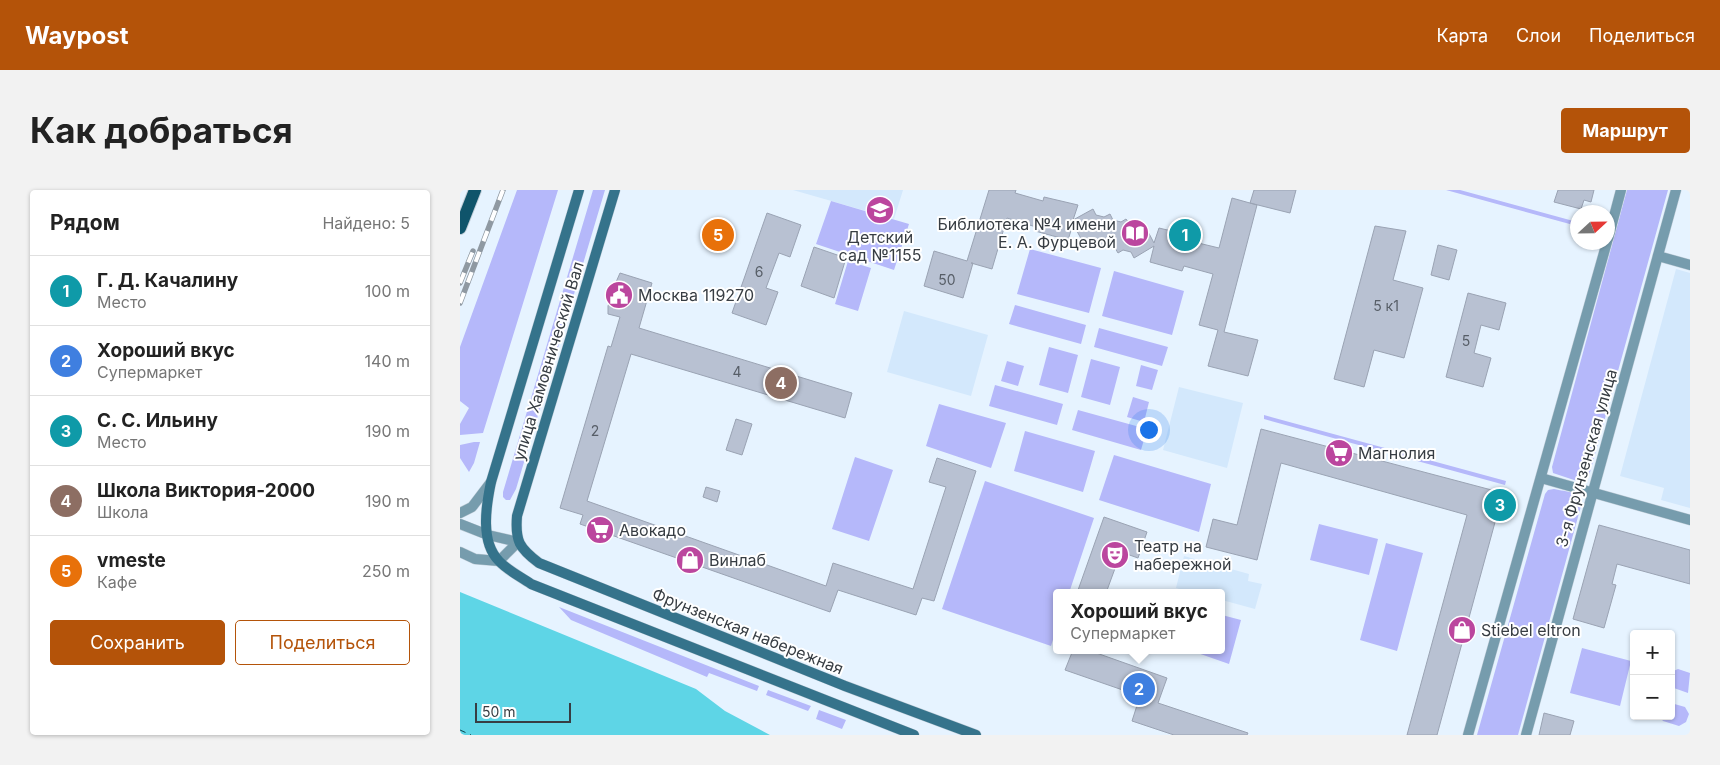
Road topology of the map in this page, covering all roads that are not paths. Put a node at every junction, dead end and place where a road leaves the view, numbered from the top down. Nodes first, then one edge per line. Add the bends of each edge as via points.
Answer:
1 (475, 190) edge
2 (579, 190) edge
3 (615, 190) edge
4 (1621, 190) edge
5 (1676, 190) edge
6 (1615, 212) edge
7 (460, 228) edge
8 (1604, 250) edge
9 (1658, 256) junction
10 (1690, 265) edge
11 (1541, 478) junction
12 (490, 482) junction
13 (1592, 492) junction
14 (460, 512) edge
15 (1690, 520) edge
16 (460, 524) edge
17 (488, 535) junction
18 (518, 542) junction
19 (460, 552) edge
20 (499, 562) junction
21 (914, 735) edge
22 (976, 735) edge
23 (1468, 735) edge
24 (1526, 735) edge

1 - 7 main road
2 - 12 main road, улица Хамовнический Вал
3 - 18 main road, улица Хамовнический Вал via 517,516
4 - 6 street
5 - 9 street, 3-я Фрунзенская улица
8 - 11 street
9 - 10 street
9 - 13 street, 3-я Фрунзенская улица
11 - 13 street
11 - 23 street
12 - 14 street, улица Хамовнический Вал via 472,507
12 - 17 main road, улица Хамовнический Вал via 486,508
13 - 15 street
13 - 24 street, 3-я Фрунзенская улица
16 - 17 street
17 - 18 street
17 - 20 main road, улица Хамовнический Вал
18 - 20 street
18 - 22 main road, Фрунзенская набережная via 538,563
19 - 20 street via 475,559
20 - 21 main road via 530,584

